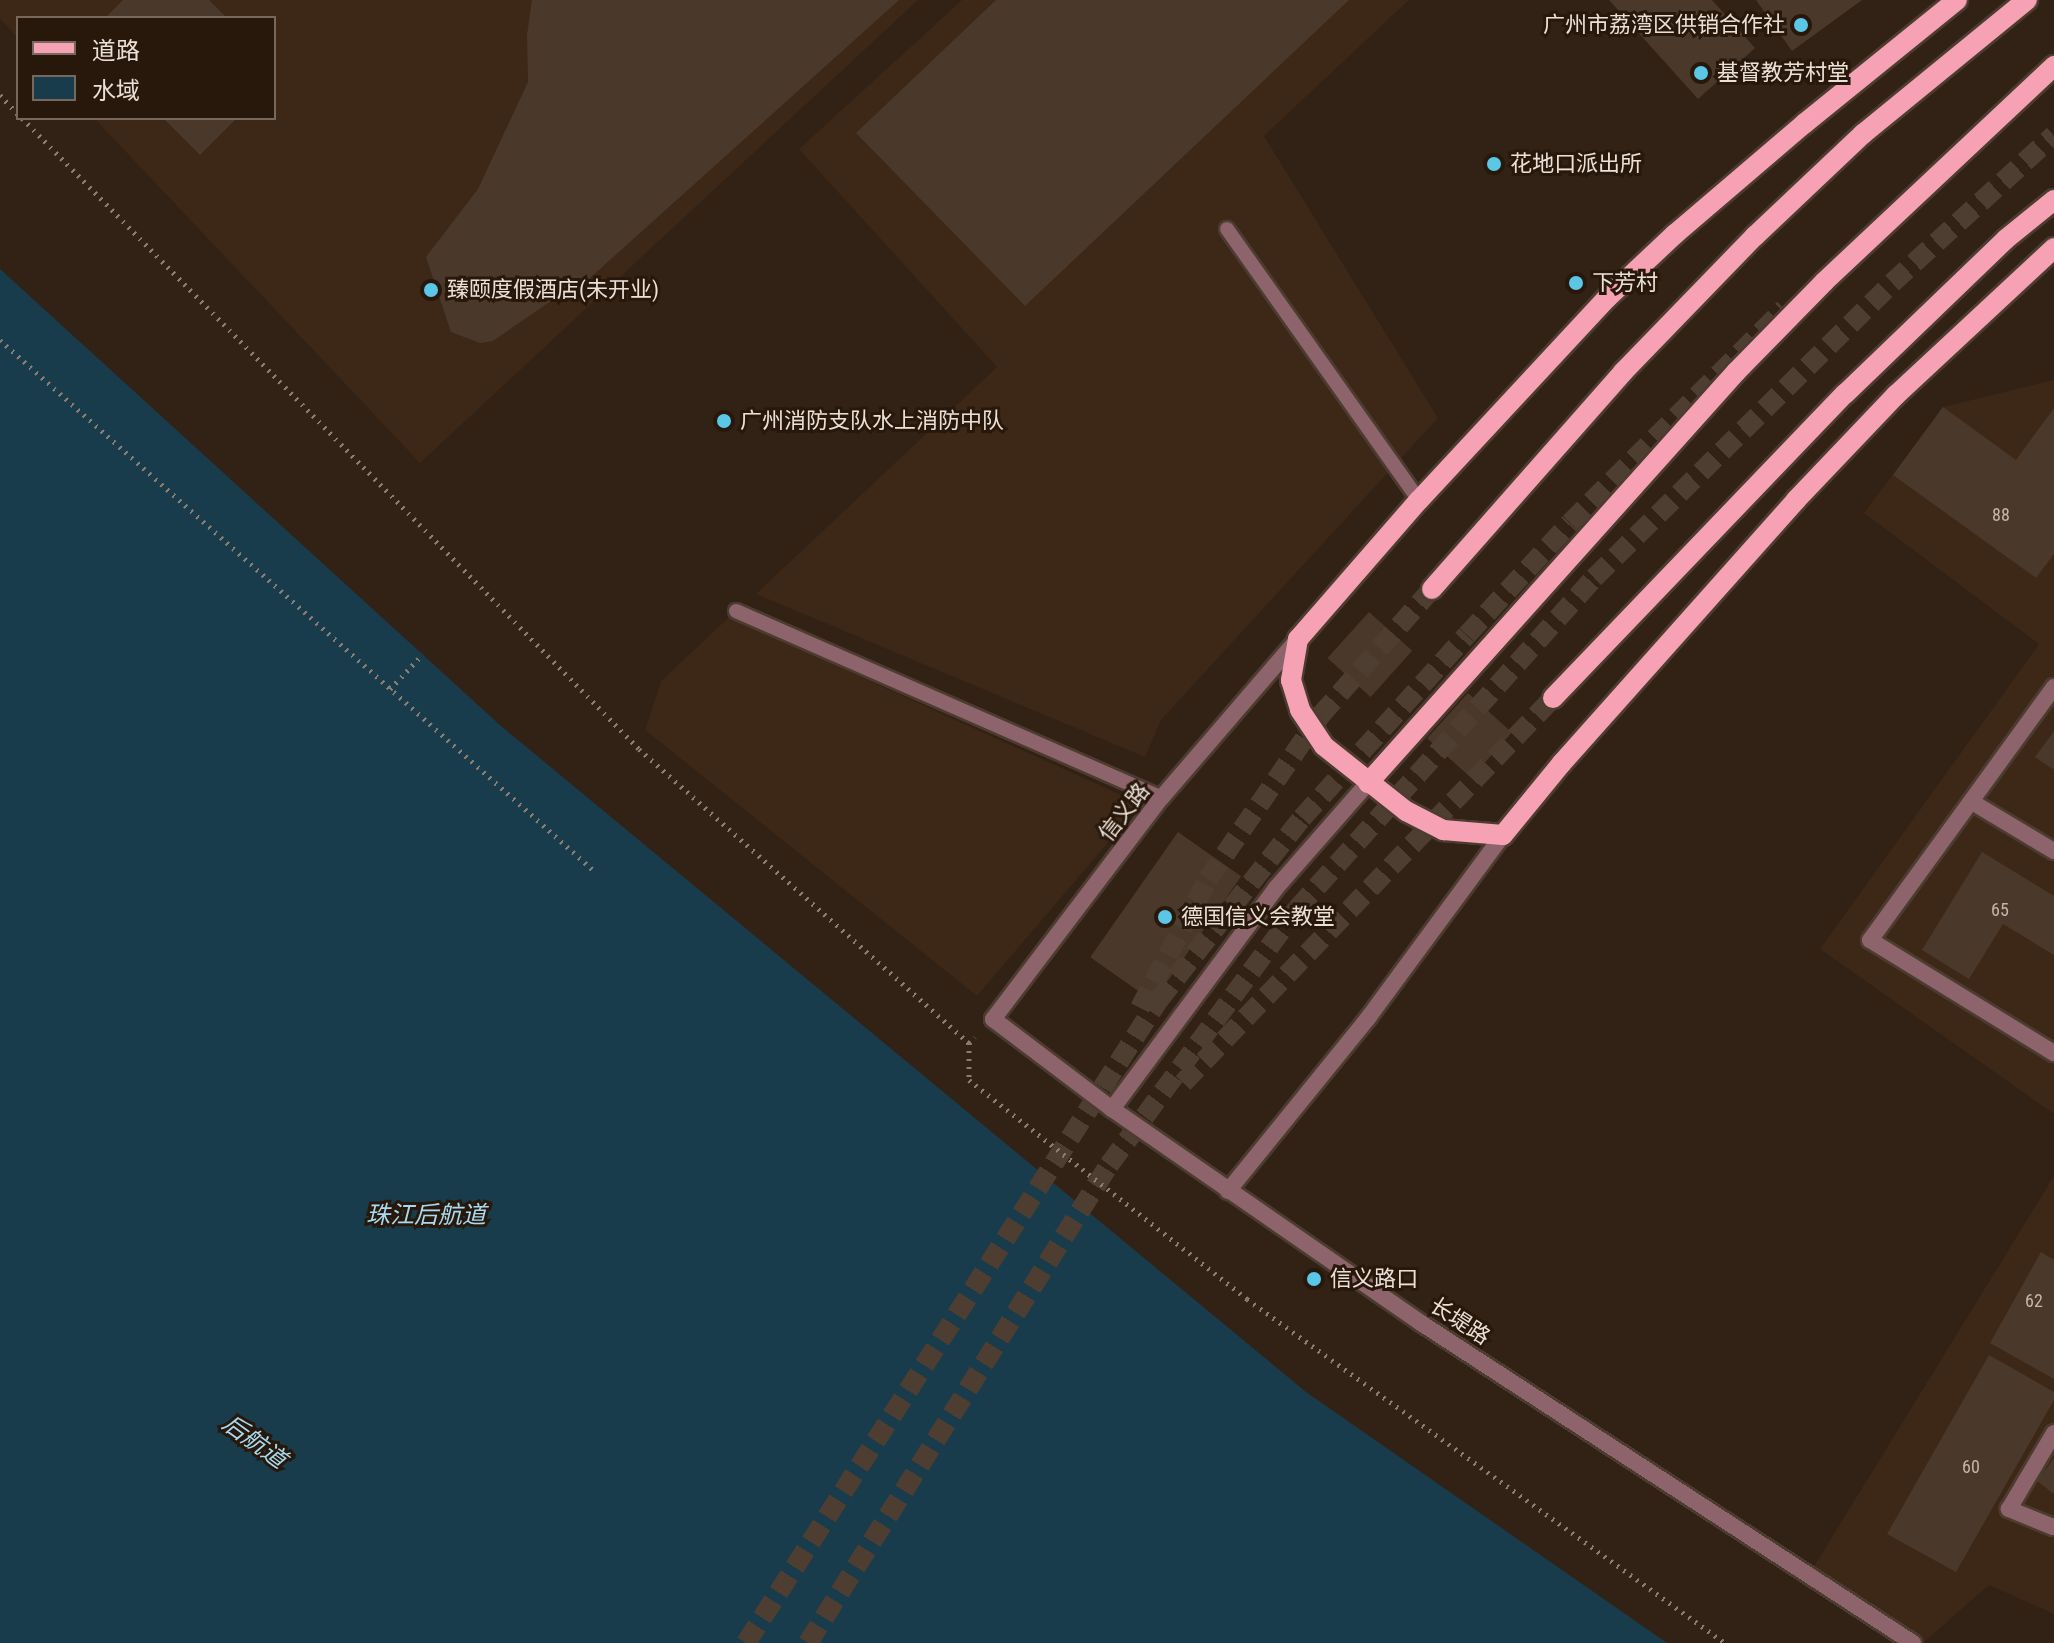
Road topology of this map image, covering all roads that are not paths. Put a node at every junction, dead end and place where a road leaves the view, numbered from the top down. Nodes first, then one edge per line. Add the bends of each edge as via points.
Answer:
1 (1957, 0) edge
2 (2027, 0) edge
3 (2054, 66) edge
4 (2054, 200) edge
5 (1227, 229) dead end
6 (2054, 248) edge
7 (1419, 500) junction
8 (1432, 589) tunnel mouth
9 (736, 611) dead end
10 (1298, 639) junction
11 (2054, 687) edge
12 (1553, 698) tunnel mouth
13 (1368, 783) junction
14 (1161, 798) junction
15 (1972, 802) junction
16 (1503, 835) junction
17 (2054, 851) edge
18 (993, 1019) joint
19 (2054, 1053) edge
20 (1112, 1109) junction
21 (1228, 1191) junction
22 (2054, 1433) edge
23 (2053, 1527) edge
24 (1913, 1643) edge

1 - 7 main road via 1675,234 1607,298
2 - 8 main road via 1863,134 1755,236 1623,372
3 - 13 main road via 1736,372
4 - 12 main road via 2006,239 1845,394
5 - 7 lane
6 - 16 main road via 1896,395 1796,500
7 - 10 main road
9 - 14 lane
10 - 13 main road via 1291,680 1300,710 1324,746
10 - 14 street, 信义路
11 - 15 street
13 - 16 main road via 1443,830
13 - 20 street via 1276,888
14 - 18 street, 信义路
15 - 17 street
15 - 19 street via 1870,940
16 - 21 street via 1368,1018
18 - 20 street, 长堤路
20 - 21 street, 长堤路
21 - 24 street, 长堤路
22 - 23 street via 2009,1509

